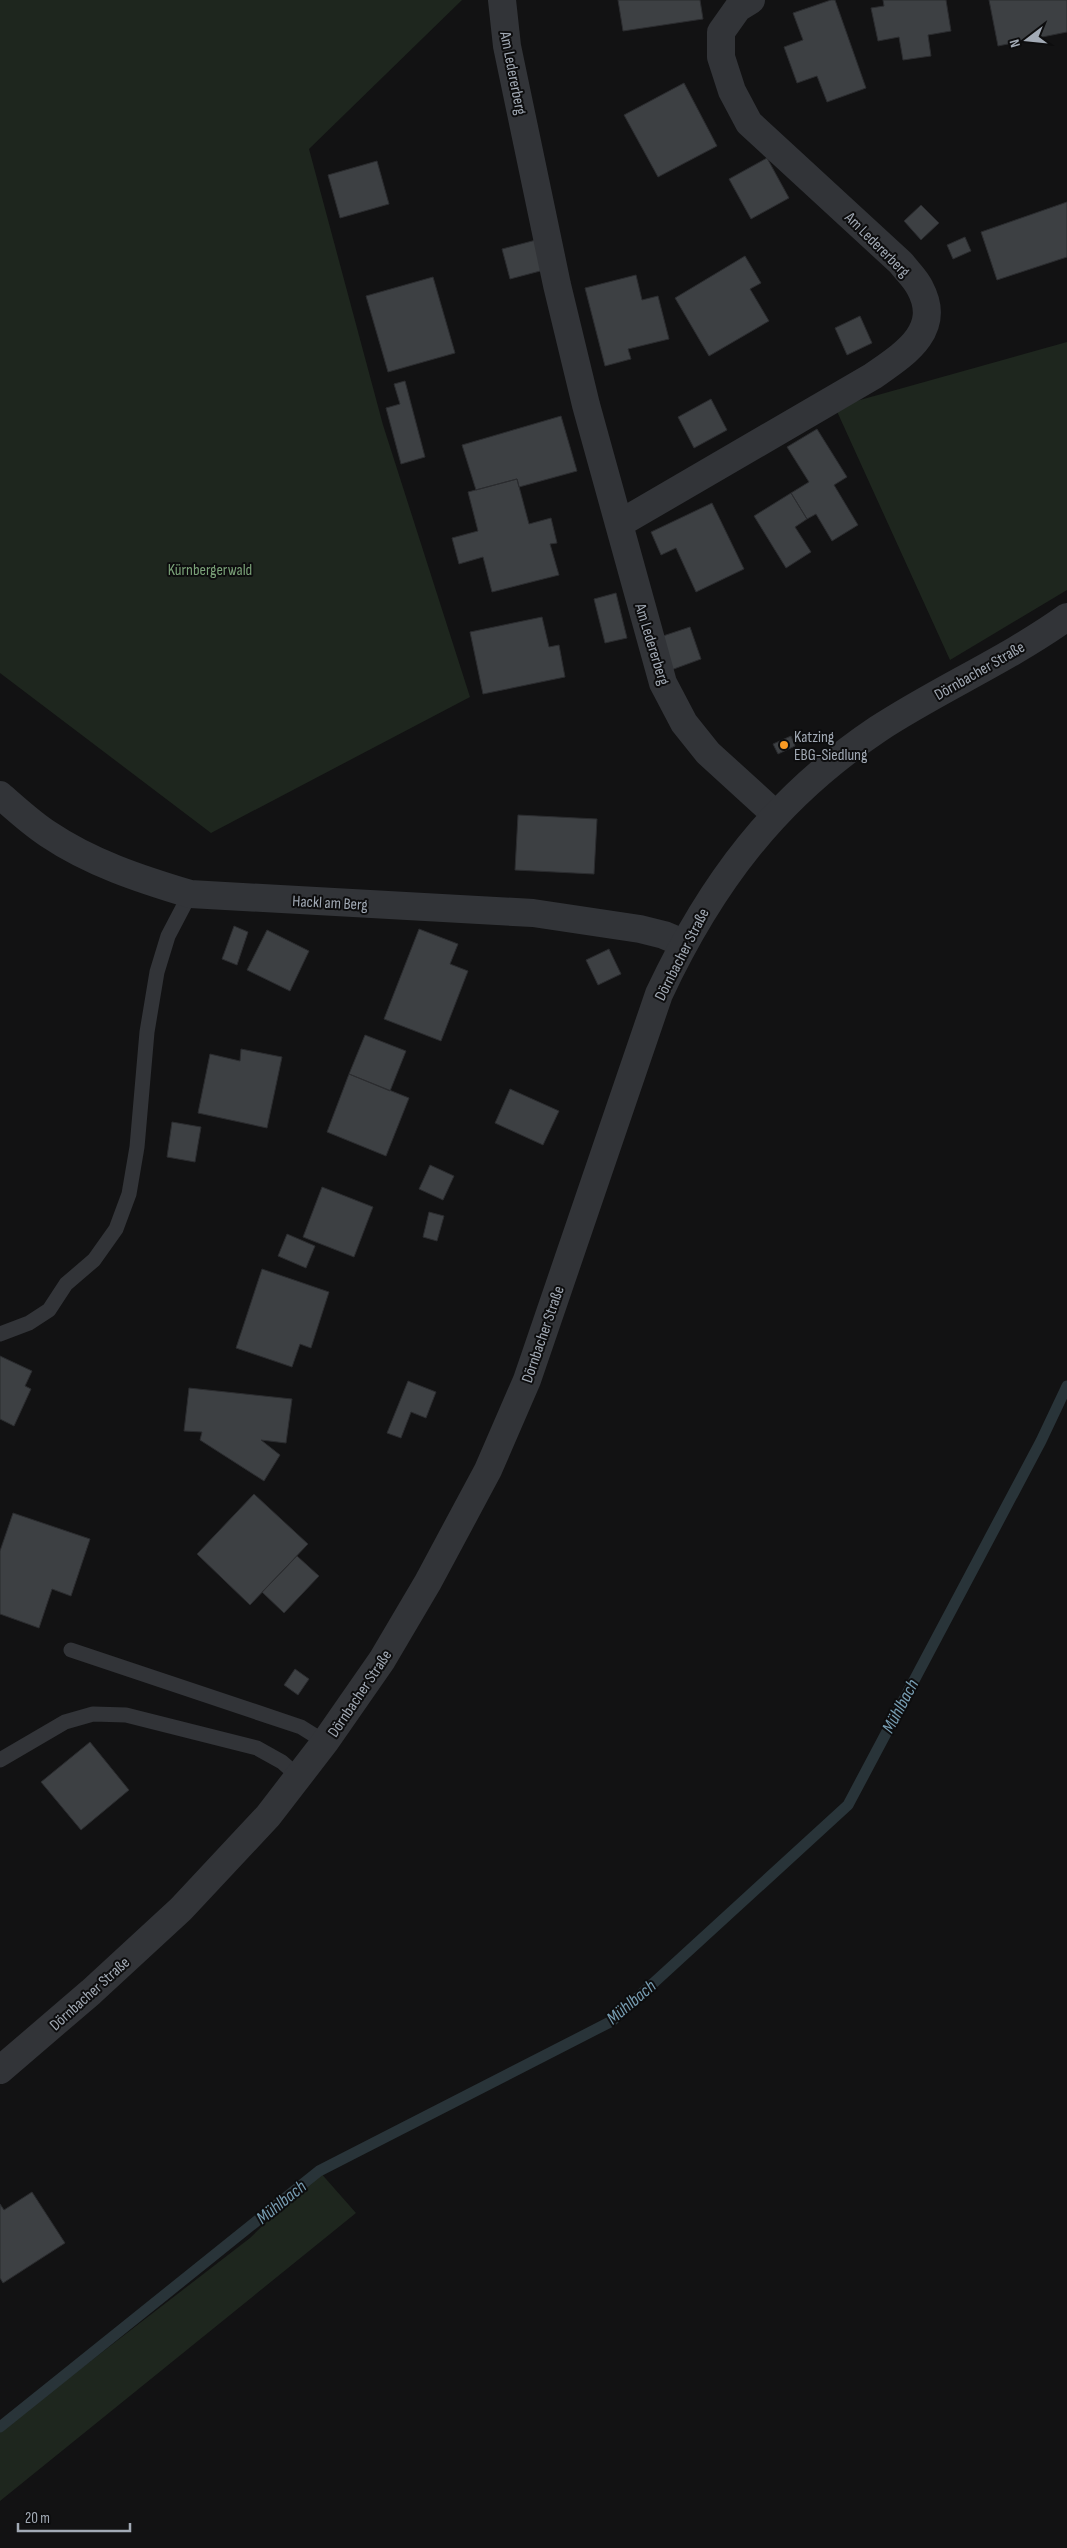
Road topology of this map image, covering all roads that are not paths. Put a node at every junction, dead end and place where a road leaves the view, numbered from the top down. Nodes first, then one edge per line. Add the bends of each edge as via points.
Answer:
1 (502, 0) edge
2 (751, 0) edge
3 (618, 524) junction
4 (1067, 617) edge
5 (0, 795) edge
6 (775, 814) junction
7 (190, 894) junction
8 (683, 943) junction
9 (0, 1334) edge
10 (71, 1650) dead end
11 (326, 1742) junction
12 (0, 1760) edge
13 (299, 1777) junction
14 (0, 2070) edge

1 - 3 street, Am Ledererberg via 507,46 557,285
2 - 3 street, Am Ledererberg via 738,8 721,32 721,57 732,91 749,123 911,275 920,288 926,308 923,332 910,350 873,376
3 - 6 street, Am Ledererberg via 663,683 684,723 708,753
4 - 6 street, Dörnbacher Straße via 879,729 819,772
5 - 7 street, Hackl am Berg via 47,834 93,860
6 - 8 street, Dörnbacher Straße via 710,898
7 - 8 street, Hackl am Berg via 533,914 640,929
7 - 9 lane via 168,936 157,972 147,1032 137,1147 129,1194 116,1229 94,1260 66,1284 49,1310 29,1323
8 - 11 street, Dörnbacher Straße via 659,994 527,1380 488,1470 382,1660
10 - 11 lane via 301,1727
11 - 13 street, Dörnbacher Straße
12 - 13 lane via 65,1722 93,1714 126,1715 257,1748 282,1762
13 - 14 street, Dörnbacher Straße via 268,1816 181,1909

